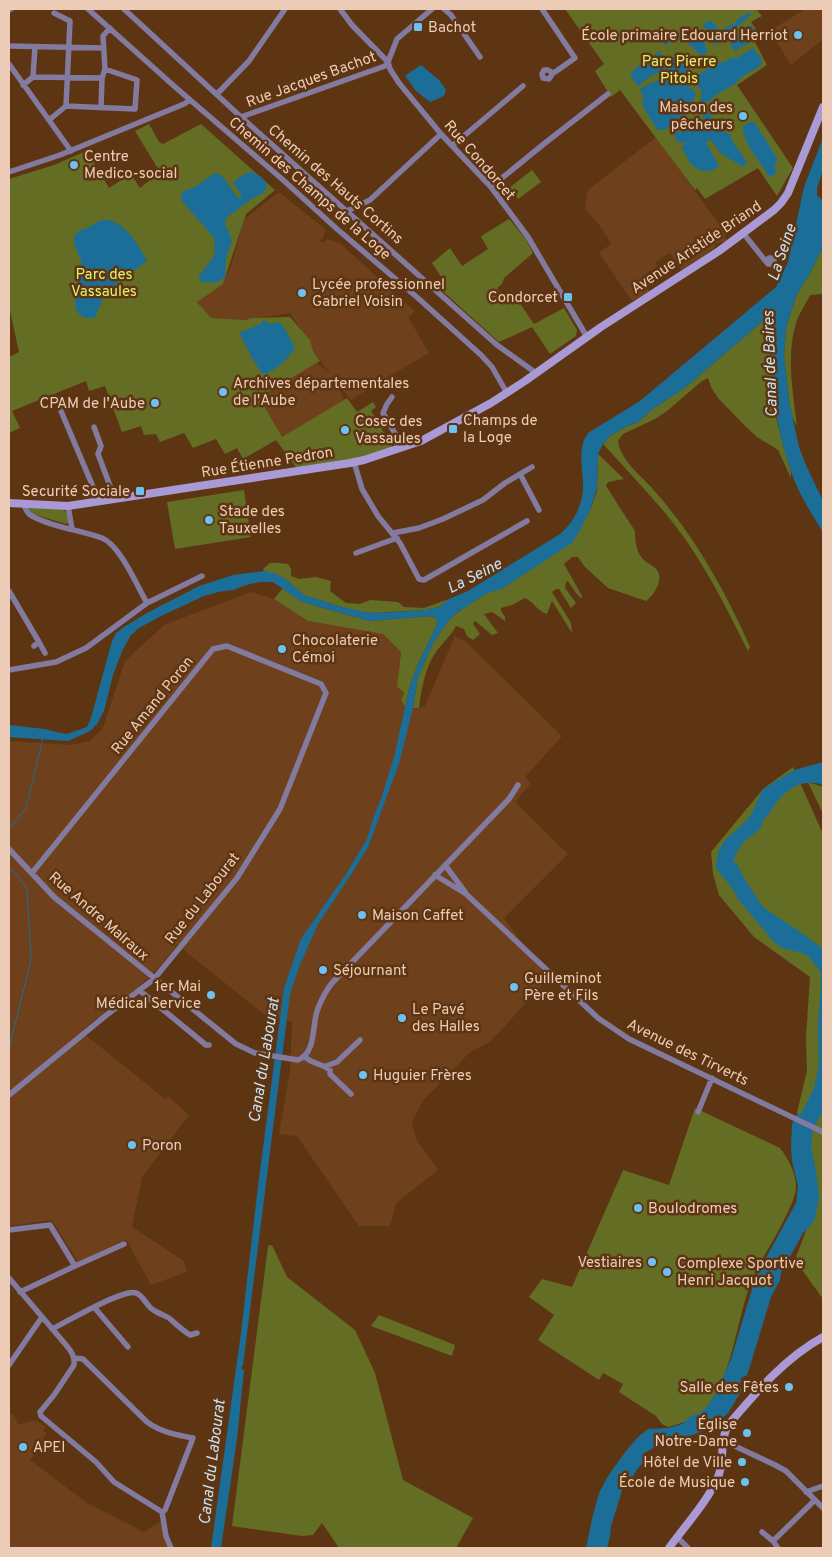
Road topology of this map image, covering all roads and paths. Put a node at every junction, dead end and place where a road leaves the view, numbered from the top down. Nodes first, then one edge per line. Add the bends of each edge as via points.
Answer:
1 (88, 9) edge
2 (125, 9) edge
3 (285, 9) edge
4 (340, 9) edge
5 (432, 9) edge
6 (444, 9) edge
7 (542, 9) edge
8 (54, 13) dead end
9 (110, 28) junction
10 (9, 46) edge
11 (35, 47) junction
12 (70, 48) junction
13 (103, 48) junction
14 (480, 57) dead end
15 (388, 62) junction
16 (9, 64) edge
17 (105, 69) junction
18 (554, 73) dead end
19 (33, 77) junction
20 (67, 78) junction
21 (102, 78) junction
22 (23, 85) junction
23 (523, 86) dead end
24 (217, 94) junction
25 (608, 94) dead end
26 (190, 100) junction
27 (66, 106) junction
28 (823, 107) edge
29 (101, 108) junction
30 (241, 117) junction
31 (49, 120) junction
32 (441, 134) junction
33 (452, 146) junction
34 (71, 151) junction
35 (9, 172) edge
36 (491, 188) junction
37 (347, 211) junction
38 (743, 234) junction
39 (767, 262) dead end
40 (587, 337) junction
41 (536, 373) junction
42 (506, 393) junction
43 (392, 397) dead end
44 (61, 411) dead end
45 (94, 427) dead end
46 (403, 447) junction
47 (354, 462) junction
48 (532, 467) dead end
49 (520, 474) junction
50 (115, 499) junction
51 (99, 501) junction
52 (9, 503) edge
53 (24, 504) junction
54 (68, 506) junction
55 (539, 510) dead end
56 (527, 521) dead end
57 (72, 529) junction
58 (393, 532) junction
59 (397, 538) junction
60 (356, 553) dead end
61 (202, 576) dead end
62 (9, 591) edge
63 (147, 603) junction
64 (45, 653) dead end
65 (9, 670) edge
66 (326, 692) joint
67 (518, 785) dead end
68 (9, 849) edge
69 (445, 865) junction
70 (32, 873) junction
71 (435, 876) junction
72 (466, 894) junction
73 (154, 979) junction
74 (139, 990) junction
75 (360, 1040) dead end
76 (209, 1045) dead end
77 (305, 1057) junction
78 (326, 1066) junction
79 (712, 1078) junction
80 (351, 1094) dead end
81 (9, 1095) edge
82 (698, 1112) dead end
83 (823, 1132) edge
84 (9, 1230) edge
85 (124, 1244) dead end
86 (75, 1266) junction
87 (9, 1278) edge
88 (20, 1292) junction
89 (94, 1307) junction
90 (42, 1317) junction
91 (52, 1329) junction
92 (197, 1332) dead end
93 (823, 1337) edge
94 (128, 1347) dead end
95 (74, 1358) junction
96 (9, 1365) edge
97 (724, 1441) junction
98 (823, 1486) edge
99 (806, 1492) junction
100 (815, 1500) junction
101 (823, 1508) edge
102 (162, 1512) junction
103 (762, 1532) dead end
104 (677, 1537) junction
105 (772, 1541) junction
106 (171, 1548) edge
107 (669, 1548) edge
108 (688, 1548) edge
109 (778, 1548) edge

1 - 9 street, Chemin des Champs de la Loge
2 - 24 street, Chemin des Hauts Cortins
3 - 24 street via 249,61
4 - 15 street, Rue Condorcet
5 - 15 street via 397,39
6 - 14 street via 451,14
7 - 18 street via 578,61
8 - 12 street via 70,20
9 - 13 street via 103,36
9 - 26 street, Chemin des Champs de la Loge
10 - 11 street
11 - 12 street
11 - 19 street
12 - 13 street
12 - 20 street
13 - 17 street
15 - 30 street, Rue Jacques Bachot via 386,66
15 - 32 street, Rue Condorcet via 399,83
16 - 22 street
17 - 21 street
17 - 29 street via 137,80 135,109
19 - 20 street
19 - 22 street
20 - 21 street
20 - 27 street
21 - 29 street
22 - 31 street
23 - 33 street
24 - 30 street, Chemin des Hauts Cortins
25 - 36 street
26 - 34 street
26 - 42 street, Chemin des Champs de la Loge via 481,355 492,367
27 - 29 street
27 - 31 street
28 - 38 street, Avenue Aristide Briand via 788,193 774,210
30 - 37 street, Chemin des Hauts Cortins
31 - 34 street
32 - 33 street, Rue Condorcet
32 - 37 street via 370,200
33 - 36 street, Rue Condorcet
34 - 35 street
36 - 40 street, Rue Condorcet via 528,237
37 - 41 street, Chemin des Hauts Cortins via 497,345
38 - 39 street
38 - 40 street, Avenue Aristide Briand
40 - 41 street, Rue Étienne Pedron
41 - 42 street, Rue Étienne Pedron
42 - 46 street, Rue Étienne Pedron via 442,430
43 - 46 street via 383,413
44 - 51 street
45 - 50 street via 101,446 98,454
46 - 47 street, Rue Étienne Pedron
47 - 50 street, Rue Étienne Pedron
47 - 58 street via 362,489 378,516
48 - 49 street
49 - 55 street
49 - 58 street via 483,500 443,519 419,528
50 - 51 street, Rue Étienne Pedron
51 - 54 street, Rue Étienne Pedron
52 - 53 street, Rue Étienne Pedron
53 - 54 street, Rue Étienne Pedron
53 - 57 street via 30,514
54 - 57 street
56 - 59 street via 424,580 419,579
57 - 63 street via 113,545
58 - 59 street
59 - 60 street
61 - 63 street
62 - 64 street via 36,644
63 - 65 street via 86,648 56,662
66 - 70 street, Rue Amand Poron via 321,684 227,646 213,649
66 - 73 street, Rue du Labourat via 280,809 237,878
67 - 69 street via 509,799
68 - 70 street, Rue Andre Malraux
69 - 71 street
69 - 72 street, Avenue des Tirverts
70 - 73 street, Rue Andre Malraux via 54,897
71 - 72 street, Avenue des Tirverts
71 - 77 street via 327,989 316,1013 310,1048
72 - 79 street, Avenue des Tirverts via 598,1018 629,1039
73 - 74 street, Rue du Labourat
73 - 77 street via 236,1044 274,1057 298,1060
74 - 76 street
74 - 81 street, Rue du Labourat
75 - 78 street via 336,1062
77 - 78 street
78 - 80 street
79 - 82 street
79 - 83 street, Avenue des Tirverts
84 - 86 street via 50,1225
85 - 86 street
86 - 88 street
87 - 88 street
88 - 90 street
89 - 91 street
89 - 92 street via 133,1292 184,1332 190,1335
89 - 94 street
90 - 91 street
90 - 96 street
91 - 95 street
93 - 97 street via 778,1370 725,1431
95 - 102 street via 74,1365 40,1412 41,1416 96,1462 114,1482
95 - 102 street via 82,1359 147,1422 175,1435 193,1438
97 - 99 street via 786,1471
97 - 104 street via 719,1476
98 - 99 street
99 - 100 street
100 - 101 street
100 - 105 street
102 - 106 street
103 - 105 street
104 - 107 street
104 - 108 street
105 - 109 street

